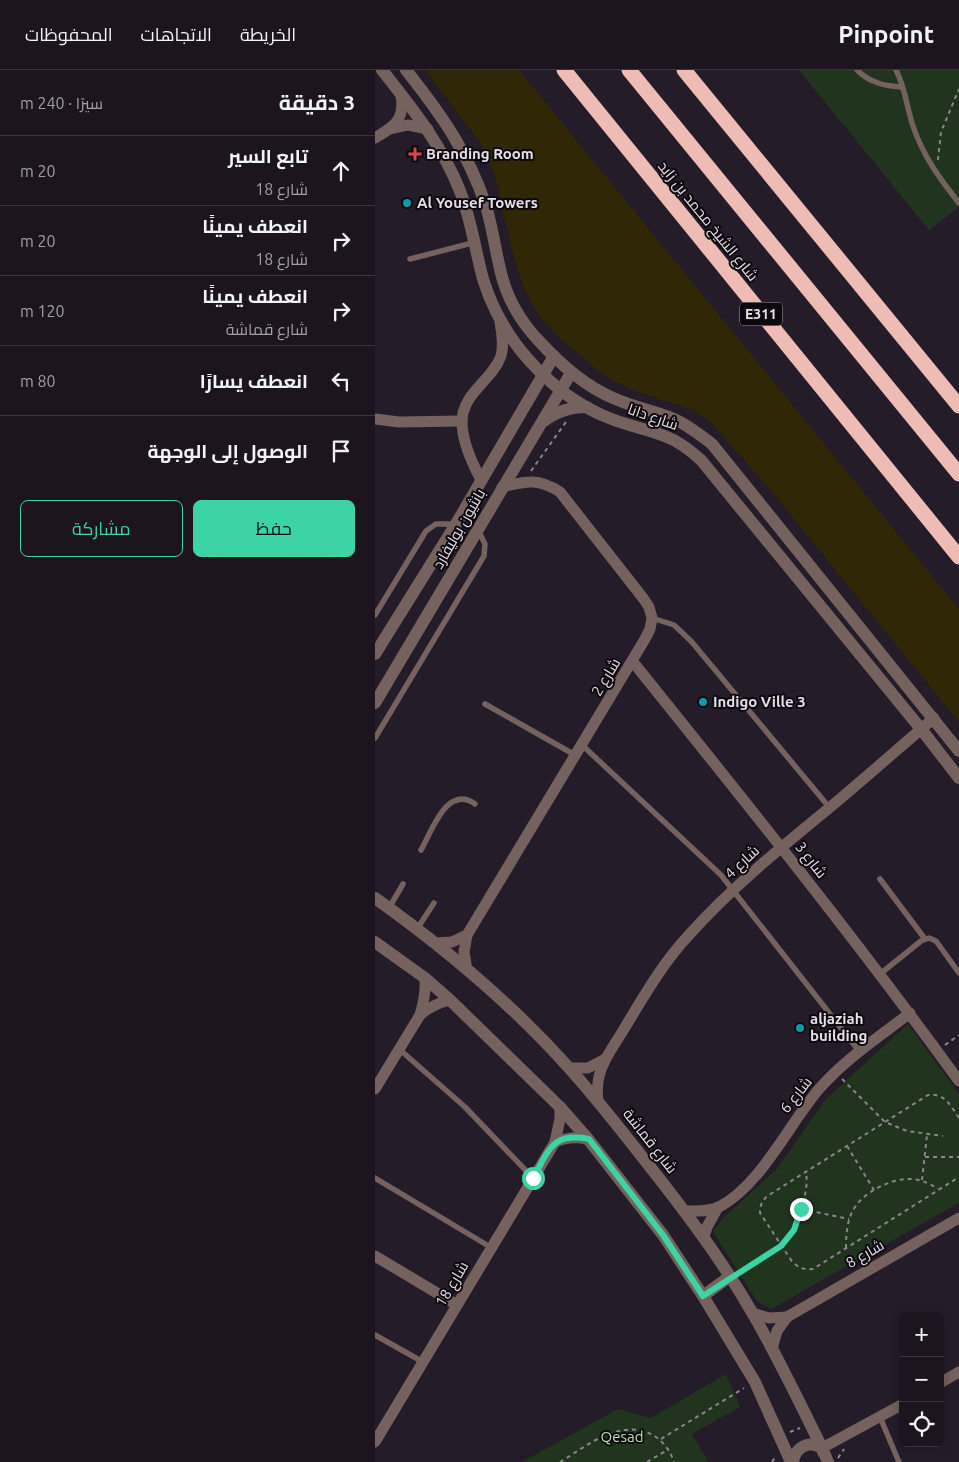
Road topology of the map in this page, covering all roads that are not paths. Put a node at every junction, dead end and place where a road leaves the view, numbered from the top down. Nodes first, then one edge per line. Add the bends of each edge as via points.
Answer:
1 (382, 70) edge
2 (406, 70) edge
3 (554, 70) edge
4 (564, 70) edge
5 (629, 70) edge
6 (684, 70) edge
7 (857, 70) edge
8 (896, 70) edge
9 (903, 87) junction
10 (401, 95) junction
11 (588, 100) junction
12 (428, 129) junction
13 (389, 130) junction
14 (375, 138) edge
15 (959, 203) edge
16 (475, 242) junction
17 (410, 259) dead end
18 (500, 320) junction
19 (554, 356) junction
20 (571, 373) junction
21 (543, 374) junction
22 (561, 390) junction
23 (946, 390) junction
24 (959, 400) edge
25 (959, 406) edge
26 (587, 407) junction
27 (375, 419) edge
28 (462, 422) junction
29 (542, 422) junction
30 (959, 474) edge
31 (481, 480) junction
32 (502, 487) junction
33 (455, 524) junction
34 (478, 529) junction
35 (959, 557) edge
36 (375, 615) edge
37 (652, 618) junction
38 (375, 654) edge
39 (633, 662) junction
40 (375, 703) edge
41 (485, 704) dead end
42 (934, 718) junction
43 (921, 729) junction
44 (375, 738) edge
45 (582, 745) junction
46 (959, 751) edge
47 (575, 755) junction
48 (959, 778) edge
49 (475, 804) dead end
50 (829, 808) junction
51 (782, 846) junction
52 (421, 850) dead end
53 (880, 879) dead end
54 (403, 884) dead end
55 (734, 891) junction
56 (375, 898) edge
57 (434, 903) dead end
58 (389, 908) junction
59 (417, 929) junction
60 (467, 935) junction
61 (925, 939) junction
62 (375, 942) edge
63 (435, 943) junction
64 (467, 970) junction
65 (959, 973) edge
66 (880, 974) junction
67 (425, 978) junction
68 (450, 1000) junction
69 (910, 1013) junction
70 (420, 1015) junction
71 (399, 1050) junction
72 (859, 1051) junction
73 (605, 1059) junction
74 (569, 1068) junction
75 (959, 1081) edge
76 (375, 1088) edge
77 (598, 1101) junction
78 (560, 1107) junction
79 (589, 1139) junction
80 (555, 1142) junction
81 (375, 1178) edge
82 (533, 1178) junction
83 (718, 1207) junction
84 (685, 1211) junction
85 (959, 1218) edge
86 (705, 1237) junction
87 (492, 1248) junction
88 (375, 1256) edge
89 (729, 1277) junction
90 (703, 1296) junction
91 (457, 1305) junction
92 (752, 1313) junction
93 (787, 1317) junction
94 (375, 1335) edge
95 (772, 1349) junction
96 (423, 1362) junction
97 (959, 1372) edge
98 (944, 1381) edge
99 (899, 1406) edge
100 (880, 1417) junction
101 (376, 1437) edge
102 (822, 1448) junction
103 (792, 1462) edge
104 (821, 1462) edge
105 (827, 1462) edge
106 (899, 1462) edge

1 - 10 street, شارع دانا
2 - 19 street, شارع دانا via 453,132 472,169 514,309
3 - 11 highway
4 - 11 highway, شارع الشيخ محمد بن زايد / E311
5 - 30 highway
6 - 23 highway
7 - 9 lane via 874,82
8 - 9 lane
9 - 15 lane via 913,128 929,162
10 - 12 street, شارع دانا
10 - 13 street via 401,114
11 - 35 highway, شارع الشيخ محمد بن زايد / E311
12 - 13 street via 408,125
12 - 16 street, شارع دانا via 460,190
13 - 14 street
16 - 17 lane
16 - 18 street, شارع دانا via 483,278
18 - 21 street, شارع دانا via 527,358
18 - 28 street via 501,356 468,401
19 - 20 street, شارع دانا
19 - 21 street, بانثيون بوليفارد
20 - 22 street, بانثيون بوليفارد
20 - 42 street, شارع دانا via 613,398 695,430 712,444
21 - 22 street, شارع دانا
21 - 31 street, بانثيون بوليفارد
22 - 26 street, شارع دانا
22 - 29 street, بانثيون بوليفارد
23 - 24 street
23 - 25 highway
26 - 29 street via 563,410
26 - 43 street, شارع دانا via 628,425 669,437 701,460
27 - 28 street
28 - 31 street via 468,452
29 - 32 street, بانثيون بوليفارد
31 - 33 street, بانثيون بوليفارد
32 - 34 street, بانثيون بوليفارد
32 - 37 street via 529,481 540,482 560,492 643,598
33 - 36 lane via 436,524 426,531
33 - 38 street, بانثيون بوليفارد
34 - 40 street, بانثيون بوليفارد
34 - 44 lane via 485,544 484,556
37 - 39 street, شارع 2 via 650,629
37 - 50 lane via 674,625 691,640
39 - 45 street, شارع 2
39 - 51 street, شارع 3
41 - 47 lane
42 - 43 street, شارع 4
42 - 46 street, شارع دانا
43 - 48 street, شارع دانا
43 - 50 street, شارع 4
45 - 47 street, شارع 2
45 - 55 lane via 708,861
47 - 60 street, شارع 2
49 - 52 lane via 463,799 450,802
50 - 51 street, شارع 4
51 - 55 street, شارع 4
51 - 66 street, شارع 3
53 - 61 lane
54 - 58 lane
55 - 72 lane
55 - 73 street, شارع 4 via 667,962
56 - 58 street, شارع قماشة
57 - 59 lane
58 - 59 street, شارع قماشة
59 - 63 street, شارع قماشة
60 - 63 street via 452,942
60 - 64 street, شارع 2 via 463,952
61 - 65 lane via 936,942
61 - 66 lane
62 - 67 street
63 - 64 street, شارع قماشة
64 - 74 street, شارع قماشة
66 - 69 street, شارع 3
67 - 68 street
67 - 70 street via 426,991
68 - 70 street via 439,1002
68 - 78 street
69 - 72 street, شارع 6
69 - 75 street, شارع 3
70 - 71 street
71 - 76 street
71 - 82 lane via 465,1107
72 - 83 street, شارع 6 via 805,1106 756,1174
73 - 74 street via 588,1068
73 - 77 street, شارع 4 via 597,1079
74 - 77 street, شارع قماشة
77 - 84 street, شارع قماشة
78 - 79 street
78 - 80 street, شارع 18
79 - 80 street via 565,1138
79 - 90 street via 663,1235
80 - 82 street, شارع 18
81 - 87 lane
82 - 87 street, شارع 18
83 - 84 street, شارع 6
83 - 86 street, شارع 6
84 - 86 street, شارع قماشة
85 - 93 street, شارع 8
86 - 89 street, شارع قماشة
87 - 91 street, شارع 18
88 - 91 street
89 - 90 street
89 - 92 street, شارع قماشة
90 - 103 street via 755,1382
91 - 96 street, شارع 18
92 - 93 street via 769,1318
92 - 95 street, شارع قماشة
93 - 95 street via 777,1331
94 - 96 lane
95 - 102 street, شارع قماشة
96 - 101 street, شارع 18
97 - 98 street
99 - 100 street
100 - 102 street
100 - 106 lane
102 - 103 street via 812,1444 801,1447
102 - 104 street
102 - 105 street, شارع قماشة

